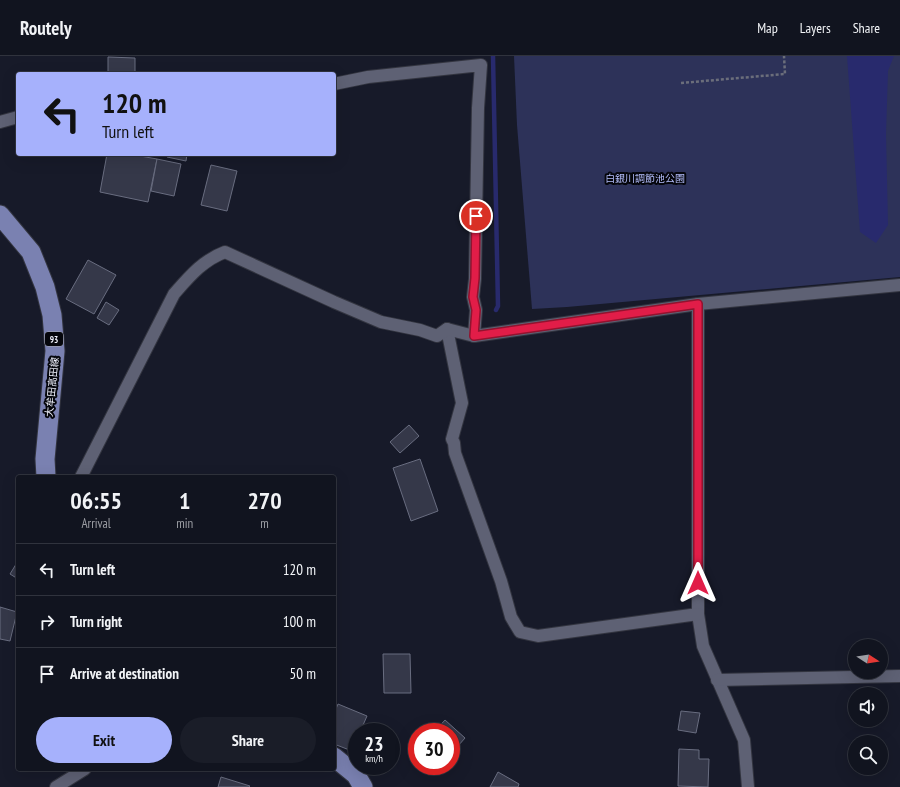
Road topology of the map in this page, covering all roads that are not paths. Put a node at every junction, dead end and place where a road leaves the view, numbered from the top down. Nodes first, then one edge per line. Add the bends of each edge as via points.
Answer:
1 (481, 61) edge
2 (336, 84) edge
3 (16, 118) edge
4 (0, 122) edge
5 (0, 215) edge
6 (900, 285) edge
7 (698, 304) junction
8 (447, 329) junction
9 (474, 336) junction
10 (46, 475) edge
11 (82, 475) edge
12 (698, 614) junction
13 (900, 676) edge
14 (717, 680) junction
15 (336, 759) edge
16 (82, 771) edge
17 (56, 787) edge
18 (363, 787) edge
19 (748, 787) edge

1 - 2 street
1 - 9 street
3 - 4 street
5 - 10 main road, 大牟田高田線 / 93 via 31,252 45,287 52,315 55,351 45,459
6 - 7 street
7 - 9 street
7 - 12 street
8 - 9 street
8 - 11 street via 437,336 382,322 225,252 212,257 194,271 174,294
8 - 12 street via 462,402 452,439 455,454 502,581 511,616 520,632 538,636
12 - 14 street via 703,646
13 - 14 street
14 - 19 street via 744,740
15 - 18 main road via 356,775
16 - 17 street

